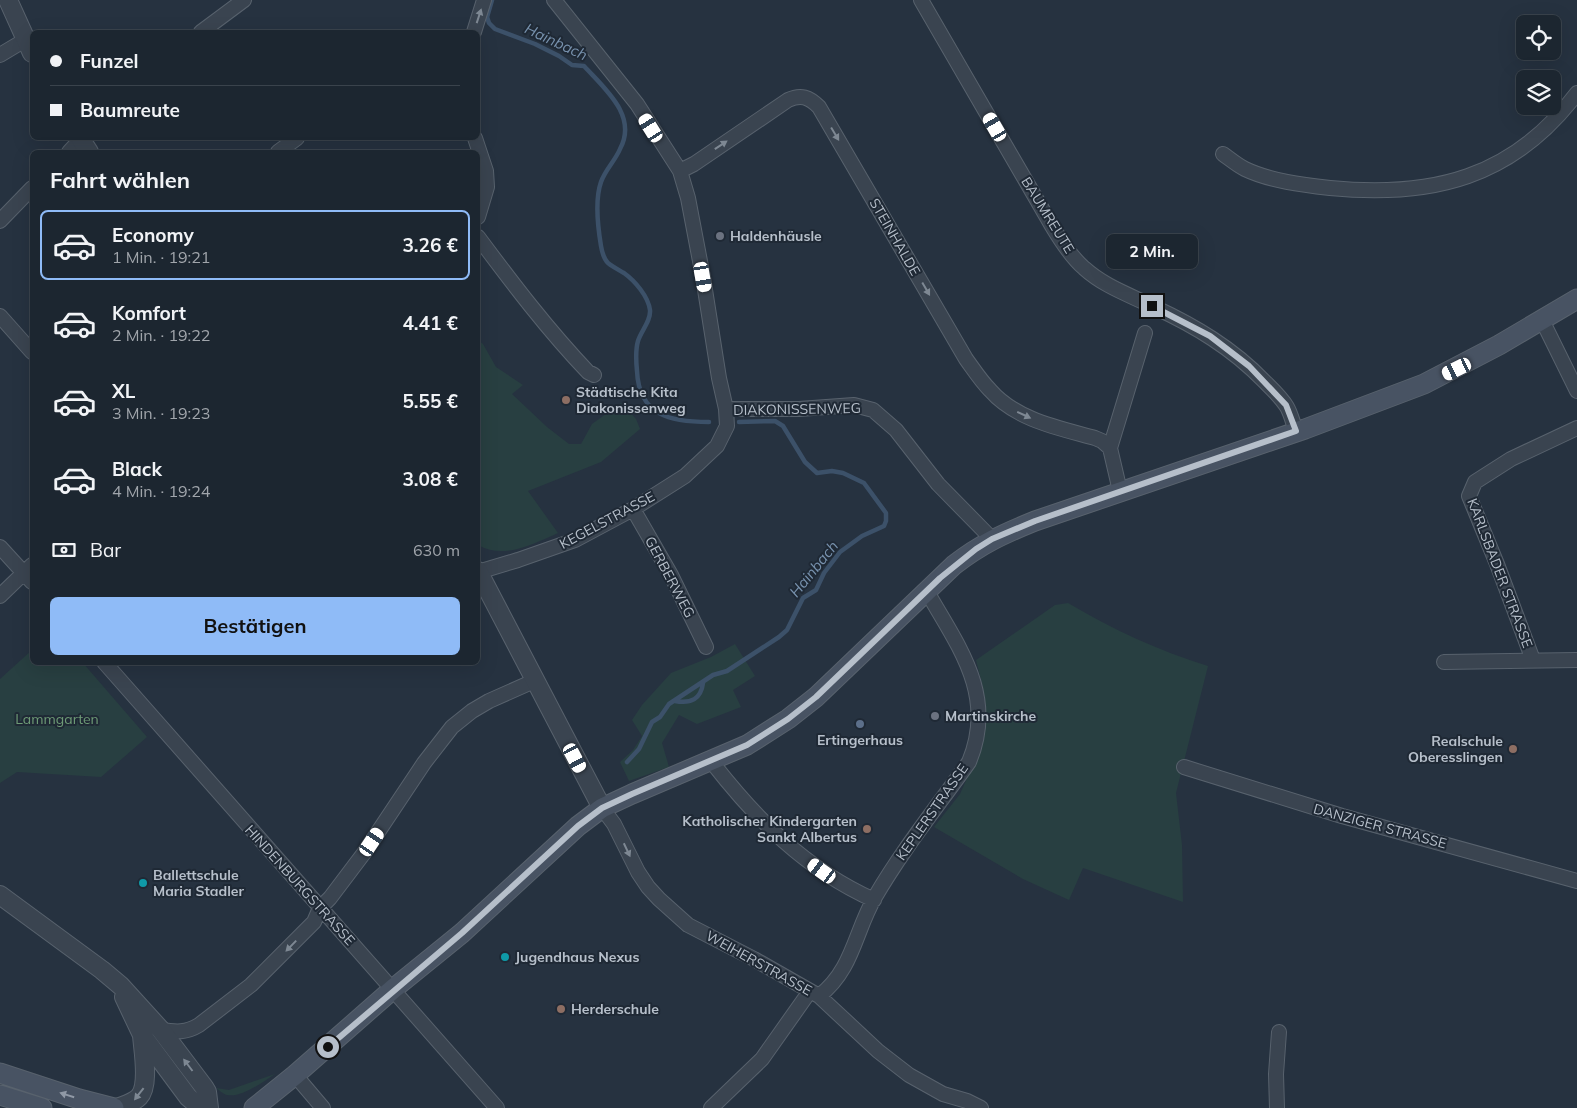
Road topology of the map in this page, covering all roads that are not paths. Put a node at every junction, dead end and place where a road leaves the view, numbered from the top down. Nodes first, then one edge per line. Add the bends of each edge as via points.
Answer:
1 (8, 0) edge
2 (244, 0) edge
3 (484, 0) edge
4 (554, 0) edge
5 (921, 0) edge
6 (0, 3) edge
7 (204, 30) edge
8 (475, 30) edge
9 (29, 46) edge
10 (0, 55) edge
11 (1577, 94) edge
12 (294, 140) edge
13 (83, 142) edge
14 (72, 150) edge
15 (281, 150) edge
16 (480, 153) edge
17 (1222, 154) dead end
18 (680, 171) junction
19 (30, 190) edge
20 (480, 211) edge
21 (0, 221) edge
22 (480, 240) edge
23 (1577, 299) edge
24 (0, 316) edge
25 (1542, 320) junction
26 (1145, 333) dead end
27 (30, 350) edge
28 (594, 375) dead end
29 (1577, 391) edge
30 (726, 409) junction
31 (1577, 428) edge
32 (1296, 431) junction
33 (1110, 448) junction
34 (676, 481) joint
35 (1120, 491) junction
36 (633, 509) junction
37 (992, 539) junction
38 (0, 547) edge
39 (480, 570) edge
40 (30, 573) edge
41 (480, 575) edge
42 (926, 590) junction
43 (0, 596) edge
44 (706, 647) dead end
45 (1533, 660) junction
46 (1577, 660) edge
47 (1444, 662) dead end
48 (107, 665) edge
49 (528, 683) junction
50 (711, 761) junction
51 (1184, 767) dead end
52 (602, 808) junction
53 (1577, 881) edge
54 (0, 895) edge
55 (874, 900) junction
56 (320, 908) junction
57 (116, 981) junction
58 (394, 989) junction
59 (814, 994) junction
60 (161, 1030) junction
61 (1279, 1032) dead end
62 (142, 1035) junction
63 (0, 1073) edge
64 (295, 1075) junction
65 (0, 1094) edge
66 (943, 1094) junction
67 (253, 1107) edge
68 (42, 1108) edge
69 (114, 1108) edge
70 (118, 1108) edge
71 (201, 1108) edge
72 (209, 1108) edge
73 (323, 1108) edge
74 (497, 1108) edge
75 (711, 1108) edge
76 (955, 1108) edge
77 (981, 1108) edge
78 (1277, 1108) edge

1 - 6 street
1 - 9 street
2 - 7 street
8 -> 3 street
4 - 18 street via 637,104
5 - 32 street, BAUMREUTE via 1071,254 1107,285 1179,319 1230,350 1286,405
9 - 10 street
11 - 17 street via 1555,120 1518,151 1467,177 1427,187 1372,190 1319,187 1261,175 1244,169
12 - 15 street
13 - 14 street
16 - 20 street via 488,187
18 - 30 street via 688,198
18 -> 33 street, STEINHALDE via 788,100 798,96 811,99 828,122 966,359 991,392 1025,416 1096,438
19 - 21 street
22 - 28 street via 549,330
23 - 25 main road
24 - 27 street
25 - 29 street
25 - 32 main road via 1424,384
26 - 33 street
30 - 34 street, DIAKONISSENWEG via 727,426 717,446
30 - 37 street, DIAKONISSENWEG via 854,405 873,410 896,430 938,484
31 - 45 street, KARLSBADER STRASSE via 1511,459 1475,482 1469,496
32 - 35 main road
33 - 35 street
34 - 36 street, KEGELSTRASSE
35 - 37 main road
36 - 39 street, KEGELSTRASSE via 567,543
36 - 44 street, GERBERWEG via 671,575
37 - 42 main road via 954,565
38 - 40 street
40 - 43 street
41 - 49 street
42 - 50 main road via 816,697 747,745
42 - 55 street, KEPLERSTRASSE via 972,673 978,710 976,737 969,762 918,831
45 - 46 street
45 - 47 street
48 - 56 street, HINDENBURGSTRASSE
49 - 52 street
49 - 56 street via 472,711 452,728 424,763 364,853
50 - 52 main road
50 - 55 street via 736,794 783,842 829,876
51 - 53 street, DANZIGER STRASSE via 1342,816
52 - 58 main road
52 -> 59 street, WEIHERSTRASSE via 614,824 638,872 656,896 688,925
54 - 57 street
55 - 59 street, KEPLERSTRASSE via 846,965 825,991
56 - 58 street, HINDENBURGSTRASSE
56 -> 60 street via 314,922 280,957 199,1025 180,1032
57 - 60 street
57 - 62 street
58 - 64 main road
58 - 74 street, HINDENBURGSTRASSE
59 - 66 street, WEIHERSTRASSE via 878,1051 909,1075
59 - 75 street, KEPLERSTRASSE via 794,1012 762,1059
72 -> 60 street via 204,1087
61 - 78 street
62 -> 70 street via 143,1091 133,1101
62 - 71 street via 188,1097
69 -> 63 main road
64 - 67 main road
64 - 73 street
65 - 68 main road
66 - 76 street, WEIHERSTRASSE
66 - 77 street, WEIHERSTRASSE

